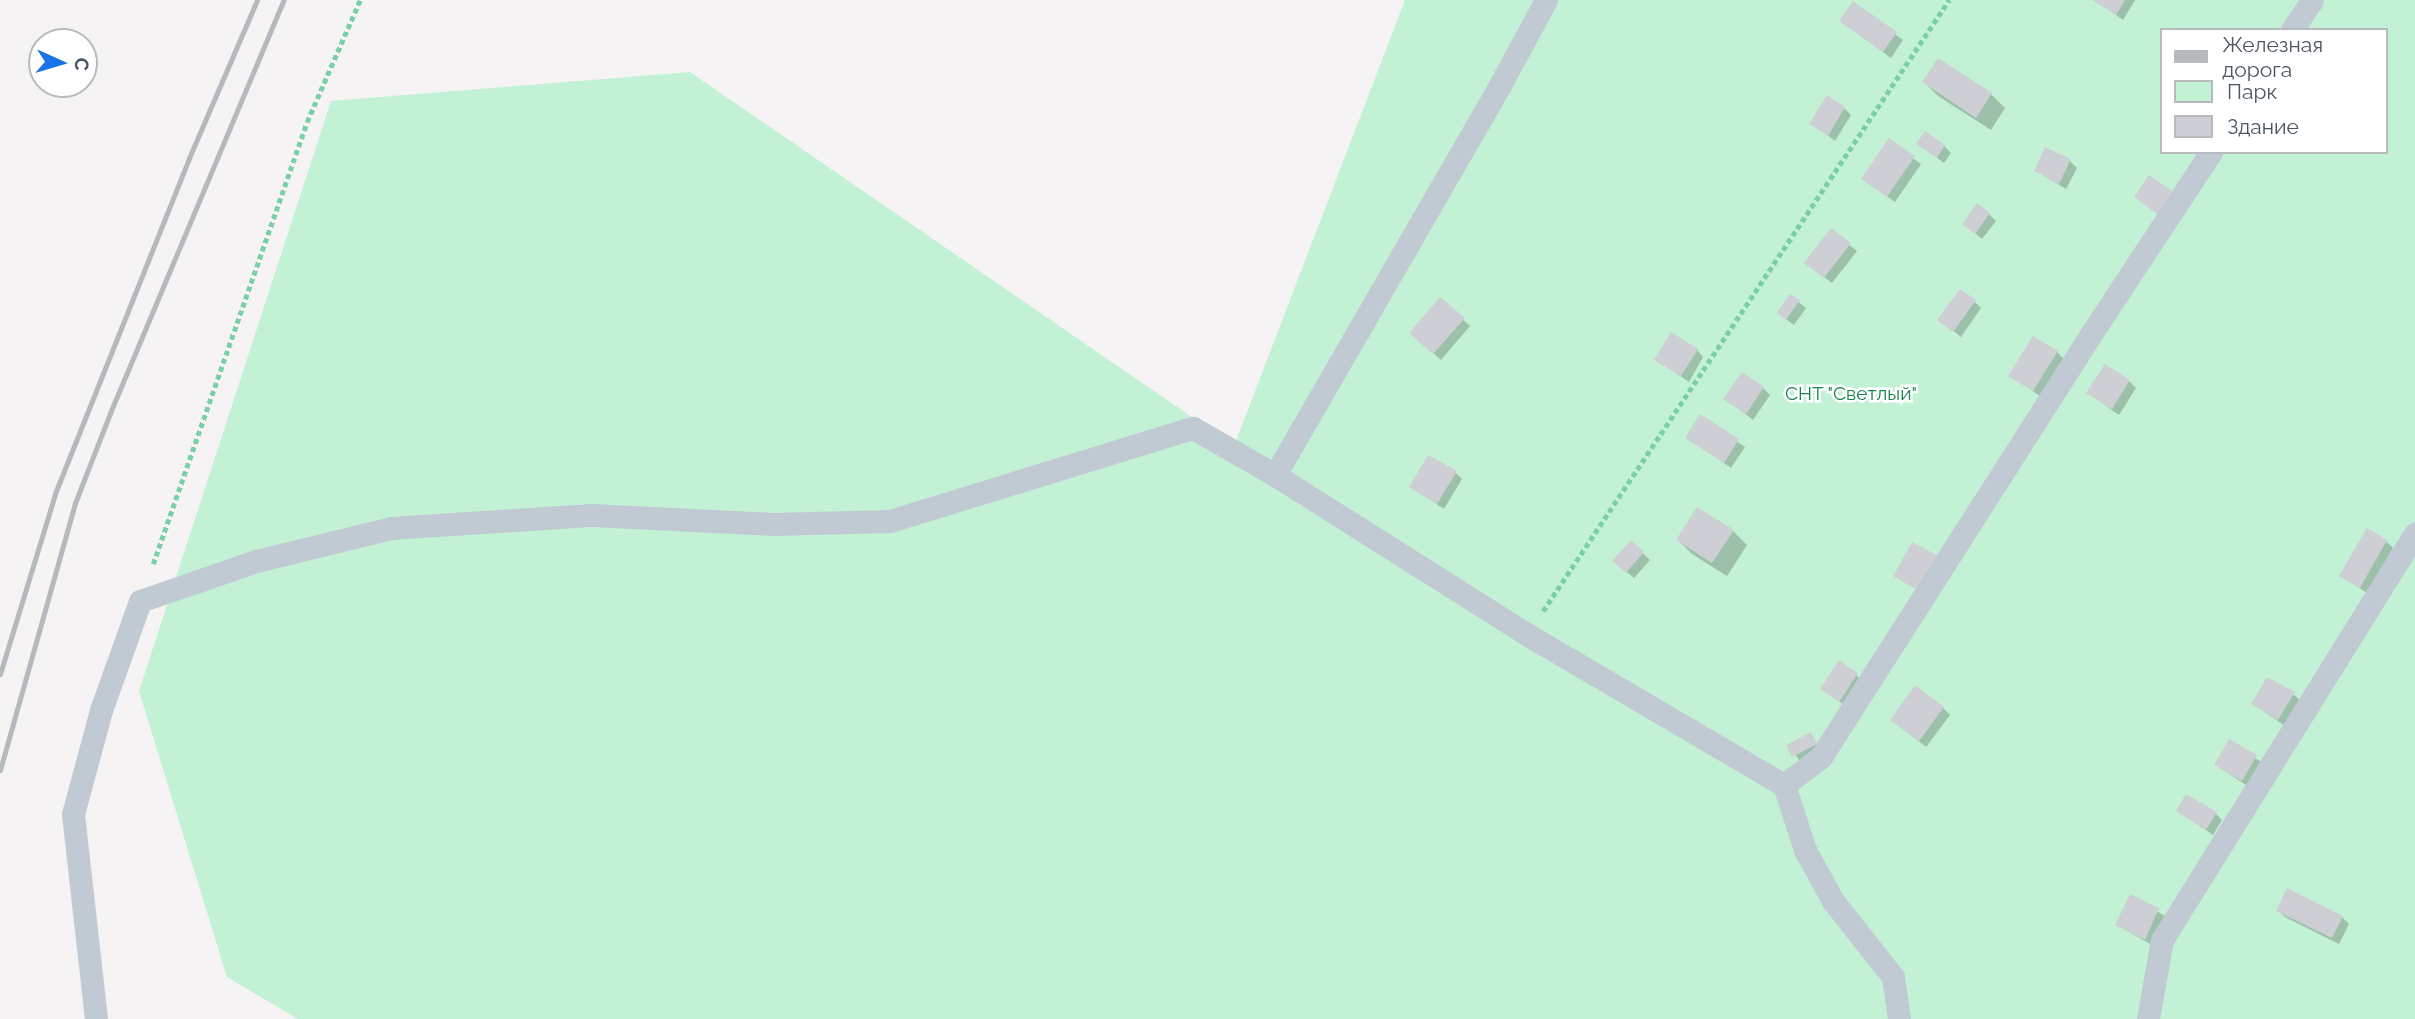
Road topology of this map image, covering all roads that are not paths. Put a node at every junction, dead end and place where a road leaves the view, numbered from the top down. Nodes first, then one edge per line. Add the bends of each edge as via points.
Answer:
1 (1545, 0) edge
2 (2312, 0) edge
3 (2293, 28) edge
4 (2210, 154) edge
5 (1275, 475) junction
6 (2415, 533) edge
7 (1784, 785) junction
8 (96, 1019) edge
9 (1899, 1019) edge
10 (2148, 1019) edge

1 - 5 lane
2 - 3 lane
4 - 7 lane via 1821,757
5 - 7 lane via 1528,635
5 - 8 lane via 1193,428 890,521 773,524 591,514 391,528 256,561 140,601 102,710 73,814
6 - 10 lane via 2162,940
7 - 9 lane via 1805,850 1833,901 1893,977

